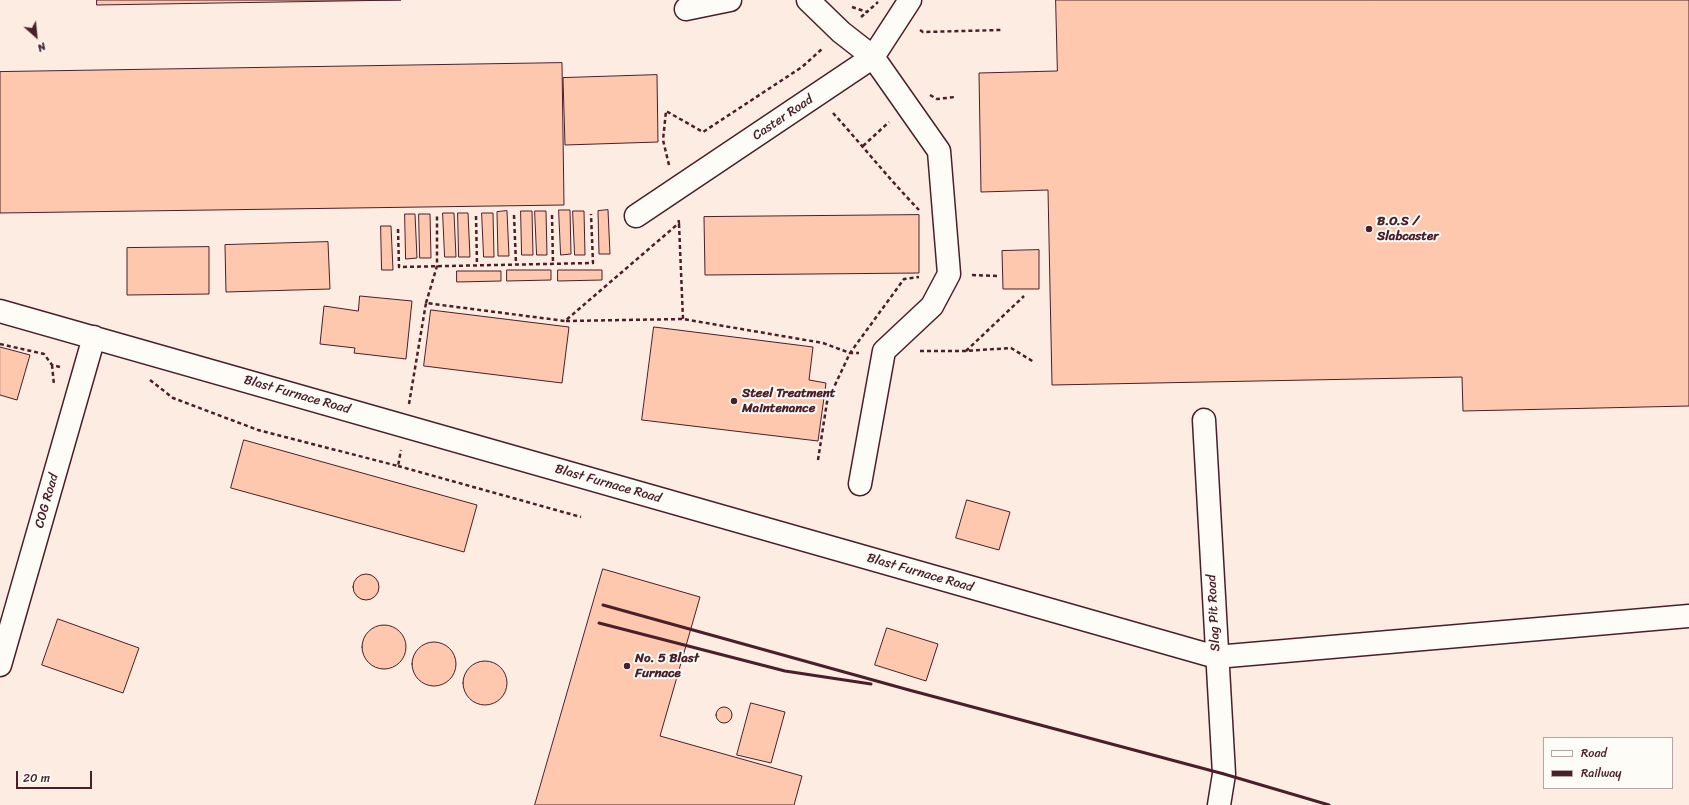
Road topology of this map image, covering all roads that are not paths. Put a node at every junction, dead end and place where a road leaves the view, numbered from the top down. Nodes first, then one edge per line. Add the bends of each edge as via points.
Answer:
1 (730, 0) edge
2 (808, 0) edge
3 (906, 7) edge
4 (686, 9) dead end
5 (873, 58) junction
6 (636, 216) dead end
7 (0, 311) edge
8 (94, 337) junction
9 (1204, 420) dead end
10 (860, 484) dead end
11 (1689, 616) edge
12 (1216, 657) junction
13 (0, 665) edge
14 (1219, 805) edge

1 - 4 street
2 - 5 street
3 - 5 street, Caster Road
5 - 6 street, Caster Road
5 - 10 street via 939,151 949,274 932,306 884,351
7 - 8 street, Blast Furnace Road
8 - 12 street, Blast Furnace Road
8 - 13 street, COG Road
9 - 12 street, Slag Pit Road
11 - 12 street
12 - 14 street, Slag Pit Road via 1224,774

